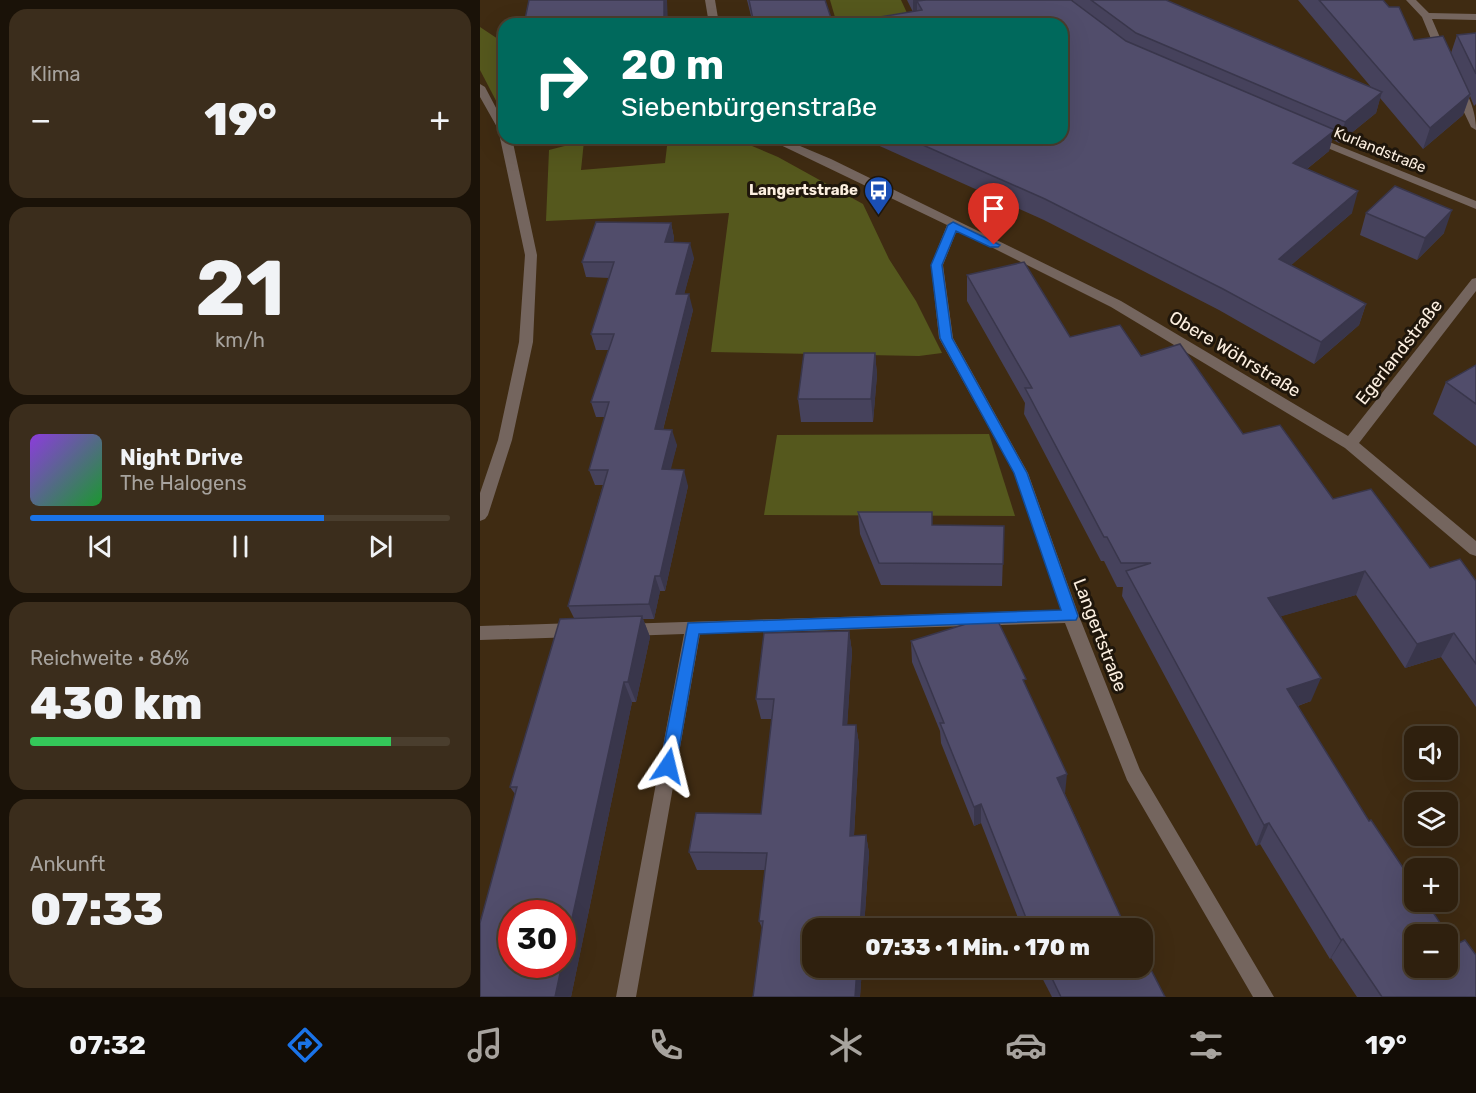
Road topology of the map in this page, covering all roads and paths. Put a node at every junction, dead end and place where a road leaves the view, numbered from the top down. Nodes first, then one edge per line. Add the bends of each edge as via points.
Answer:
1 (710, 0) edge
2 (1411, 0) edge
3 (1426, 16) junction
4 (1476, 17) edge
5 (713, 18) edge
6 (480, 87) edge
7 (498, 122) edge
8 (1476, 127) edge
9 (1300, 133) edge
10 (508, 144) edge
11 (786, 144) edge
12 (1476, 205) edge
13 (953, 225) junction
14 (1476, 282) edge
15 (1350, 444) junction
16 (480, 515) edge
17 (1476, 550) edge
18 (1071, 616) junction
19 (693, 628) junction
20 (586, 630) edge
21 (610, 630) edge
22 (480, 633) edge
23 (626, 997) edge
24 (1264, 997) edge

1 - 5 street
2 - 3 street
3 - 4 street
3 - 8 street
6 - 7 street
9 - 12 street, Kurlandstraße
10 - 16 street via 531,255 526,342 505,440
11 - 13 street
13 - 15 street, Obere Wöhrstraße via 1116,304
13 - 18 street, Langertstraße via 937,265 946,338 1020,473
14 - 15 street, Egerlandstraße
15 - 17 street, Obere Wöhrstraße
18 - 19 street
18 - 24 street, Langertstraße via 1133,774
19 - 21 street
19 - 23 street
20 - 22 street

